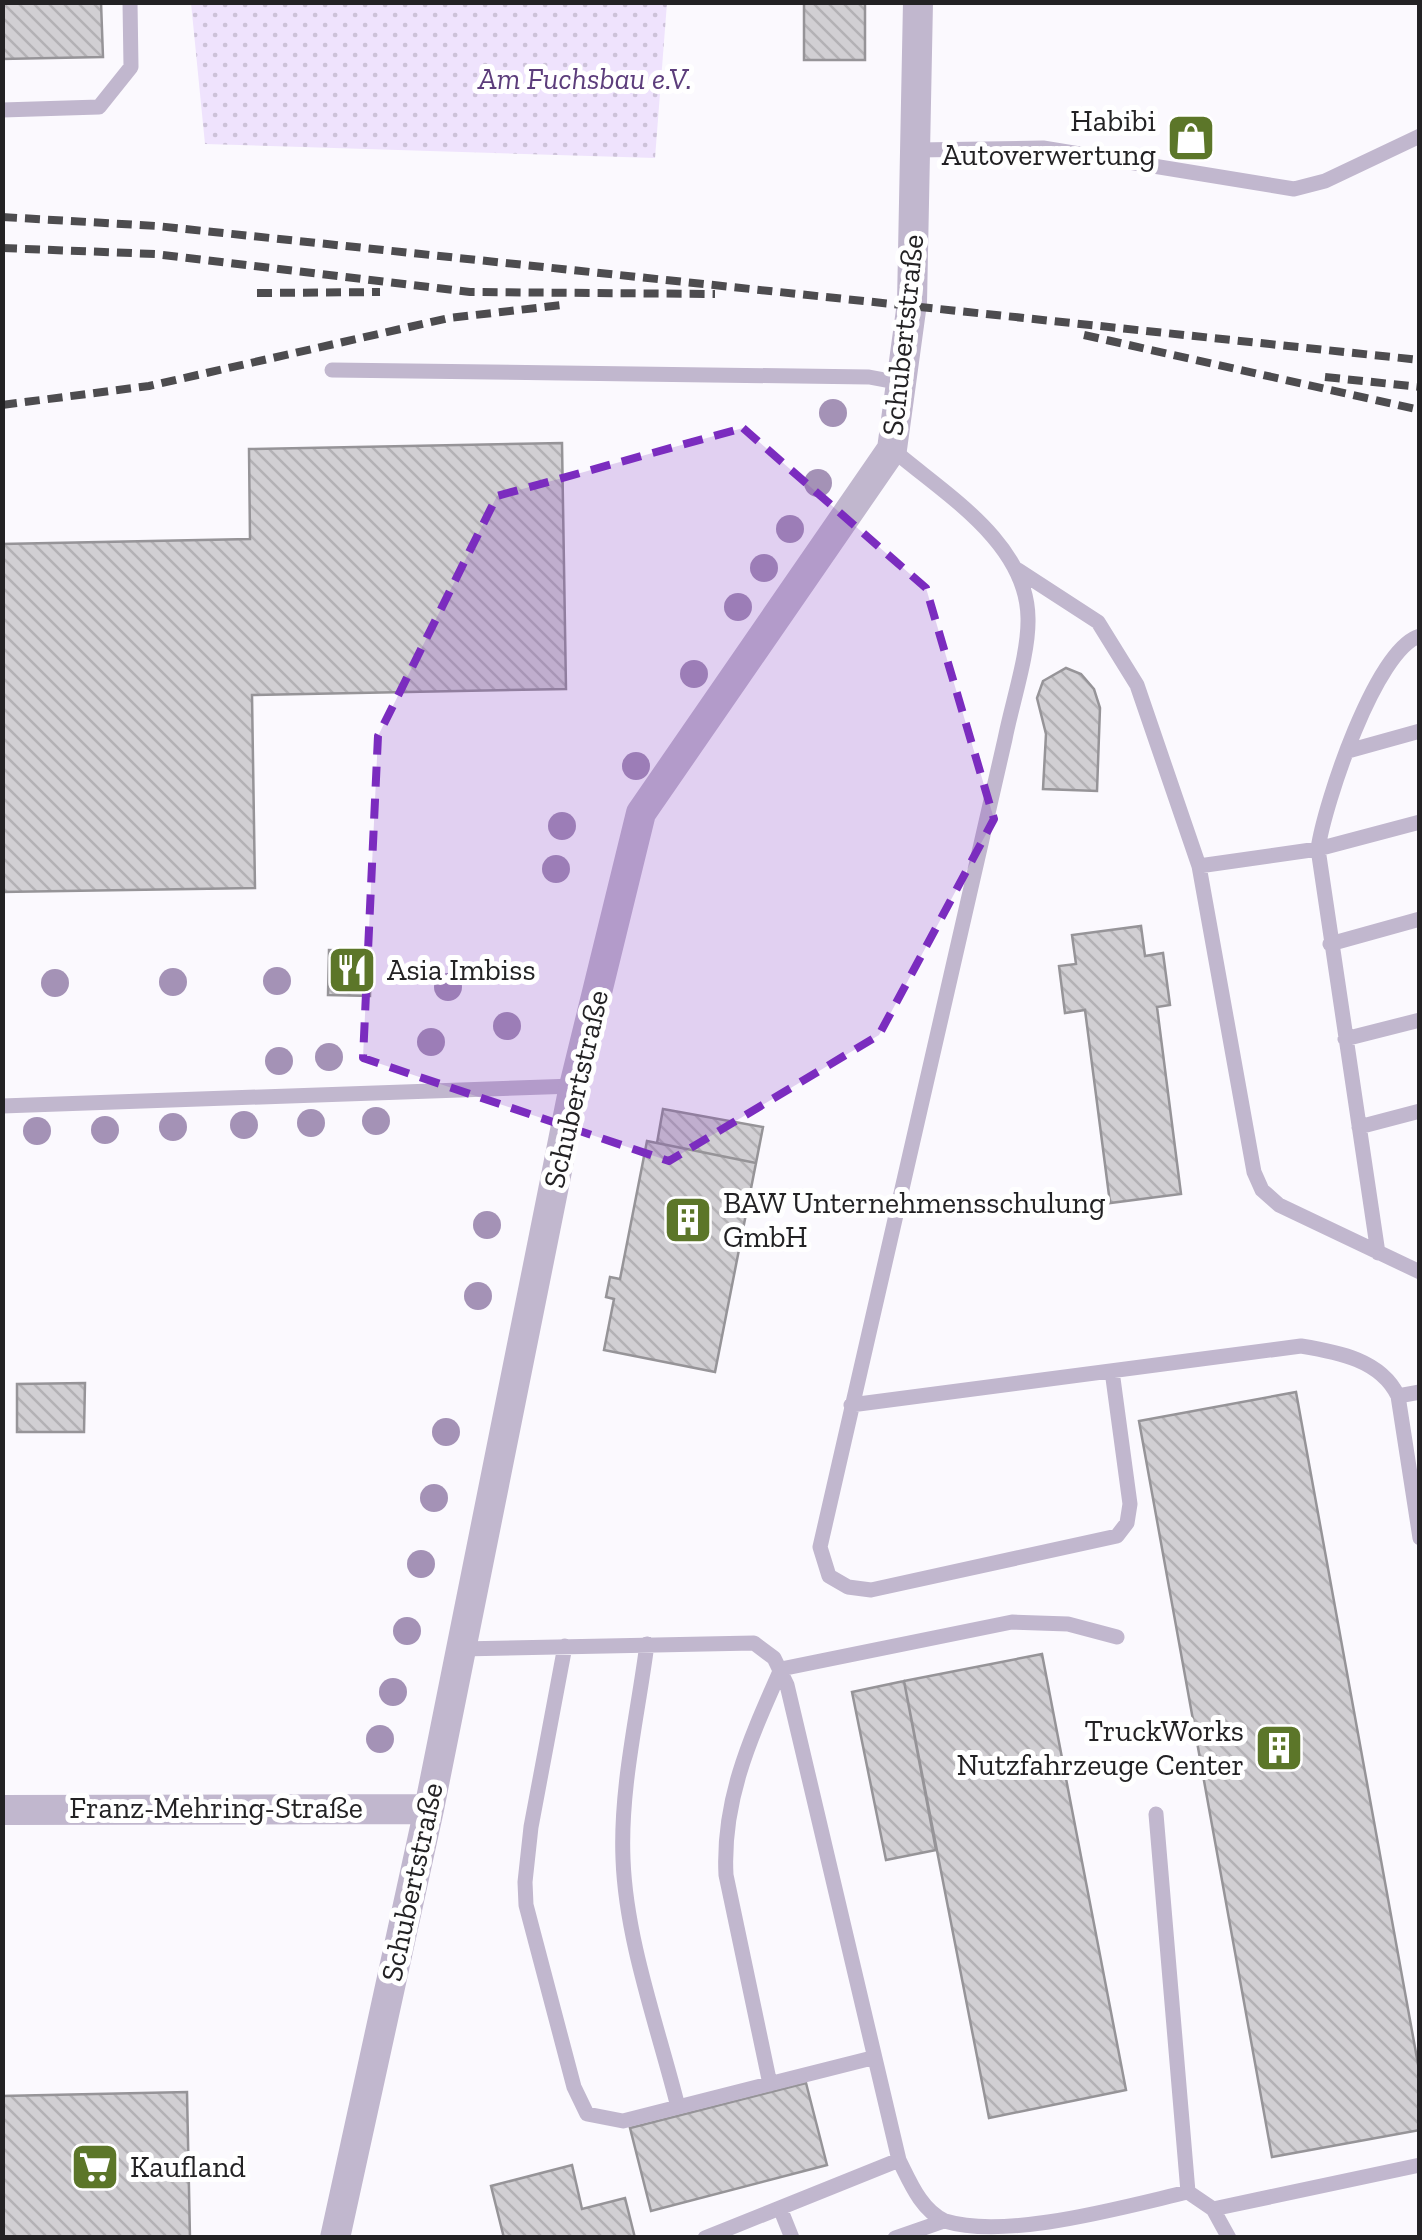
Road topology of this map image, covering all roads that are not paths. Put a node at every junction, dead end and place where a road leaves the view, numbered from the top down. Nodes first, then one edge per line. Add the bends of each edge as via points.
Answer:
1 (130, 2) edge
2 (918, 2) edge
3 (2, 110) edge
4 (1420, 136) edge
5 (917, 150) junction
6 (332, 370) dead end
7 (901, 383) junction
8 (892, 449) junction
9 (1018, 570) junction
10 (1420, 636) edge
11 (1420, 732) edge
12 (1348, 751) junction
13 (1420, 822) edge
14 (1318, 848) junction
15 (1198, 866) junction
16 (1420, 919) edge
17 (1330, 944) junction
18 (1420, 1020) edge
19 (1345, 1039) junction
20 (574, 1086) junction
21 (2, 1106) edge
22 (1420, 1110) edge
23 (1358, 1127) junction
24 (1378, 1253) junction
25 (1420, 1272) edge
26 (1112, 1370) junction
27 (1420, 1392) edge
28 (1398, 1396) junction
29 (851, 1405) junction
30 (1420, 1538) edge
31 (1117, 1637) dead end
32 (647, 1644) junction
33 (565, 1646) junction
34 (460, 1649) junction
35 (781, 1669) junction
36 (429, 1809) junction
37 (2, 1810) edge
38 (1156, 1814) dead end
39 (872, 2058) junction
40 (770, 2084) junction
41 (678, 2107) junction
42 (899, 2160) junction
43 (1420, 2165) edge
44 (1188, 2192) junction
45 (780, 2208) junction
46 (1213, 2210) junction
47 (944, 2221) junction
48 (334, 2238) edge
49 (705, 2238) edge
50 (792, 2238) edge
51 (895, 2238) edge
52 (1229, 2238) edge

1 - 3 lane via 130,67 100,106
2 - 5 street, Schubertstraße
4 - 5 lane via 1324,182 1294,189 1042,148
5 - 7 street, Schubertstraße via 912,303
6 - 7 lane via 870,377
7 - 8 street, Schubertstraße
8 - 9 lane via 981,524
8 - 20 street, Schubertstraße via 641,812
9 - 15 lane via 1098,622 1137,685
9 - 29 lane via 1028,618 1005,739
10 - 12 lane via 1400,648
11 - 12 lane
12 - 14 lane via 1323,813
13 - 14 lane
14 - 15 lane
14 - 17 lane
15 - 24 lane via 1262,1190
16 - 17 lane
17 - 19 lane
18 - 19 lane
19 - 23 lane
20 - 21 lane
20 - 34 street, Schubertstraße
22 - 23 lane
23 - 24 lane
24 - 25 lane
26 - 28 lane via 1300,1346 1376,1367
26 - 29 lane
26 - 29 lane via 1130,1504 1117,1536 871,1590 829,1576 820,1547
27 - 28 lane
28 - 30 lane
31 - 35 lane via 1068,1624 1012,1622
32 - 33 lane
32 - 35 lane via 754,1643
32 - 41 lane via 623,1860
33 - 34 lane
33 - 41 lane via 530,1827 526,1905 587,2114 623,2121
34 - 36 street, Schubertstraße
35 - 39 lane
35 - 40 lane via 734,1786 724,1844
36 - 37 street, Franz-Mehring-Straße
36 - 48 street, Schubertstraße
38 - 44 lane
39 - 40 lane
39 - 42 lane
40 - 41 lane
42 - 45 lane
42 - 47 lane via 918,2198
43 - 46 lane
44 - 46 lane
44 - 47 lane via 991,2232
45 - 49 lane
45 - 50 lane
46 - 52 lane
47 - 51 lane

